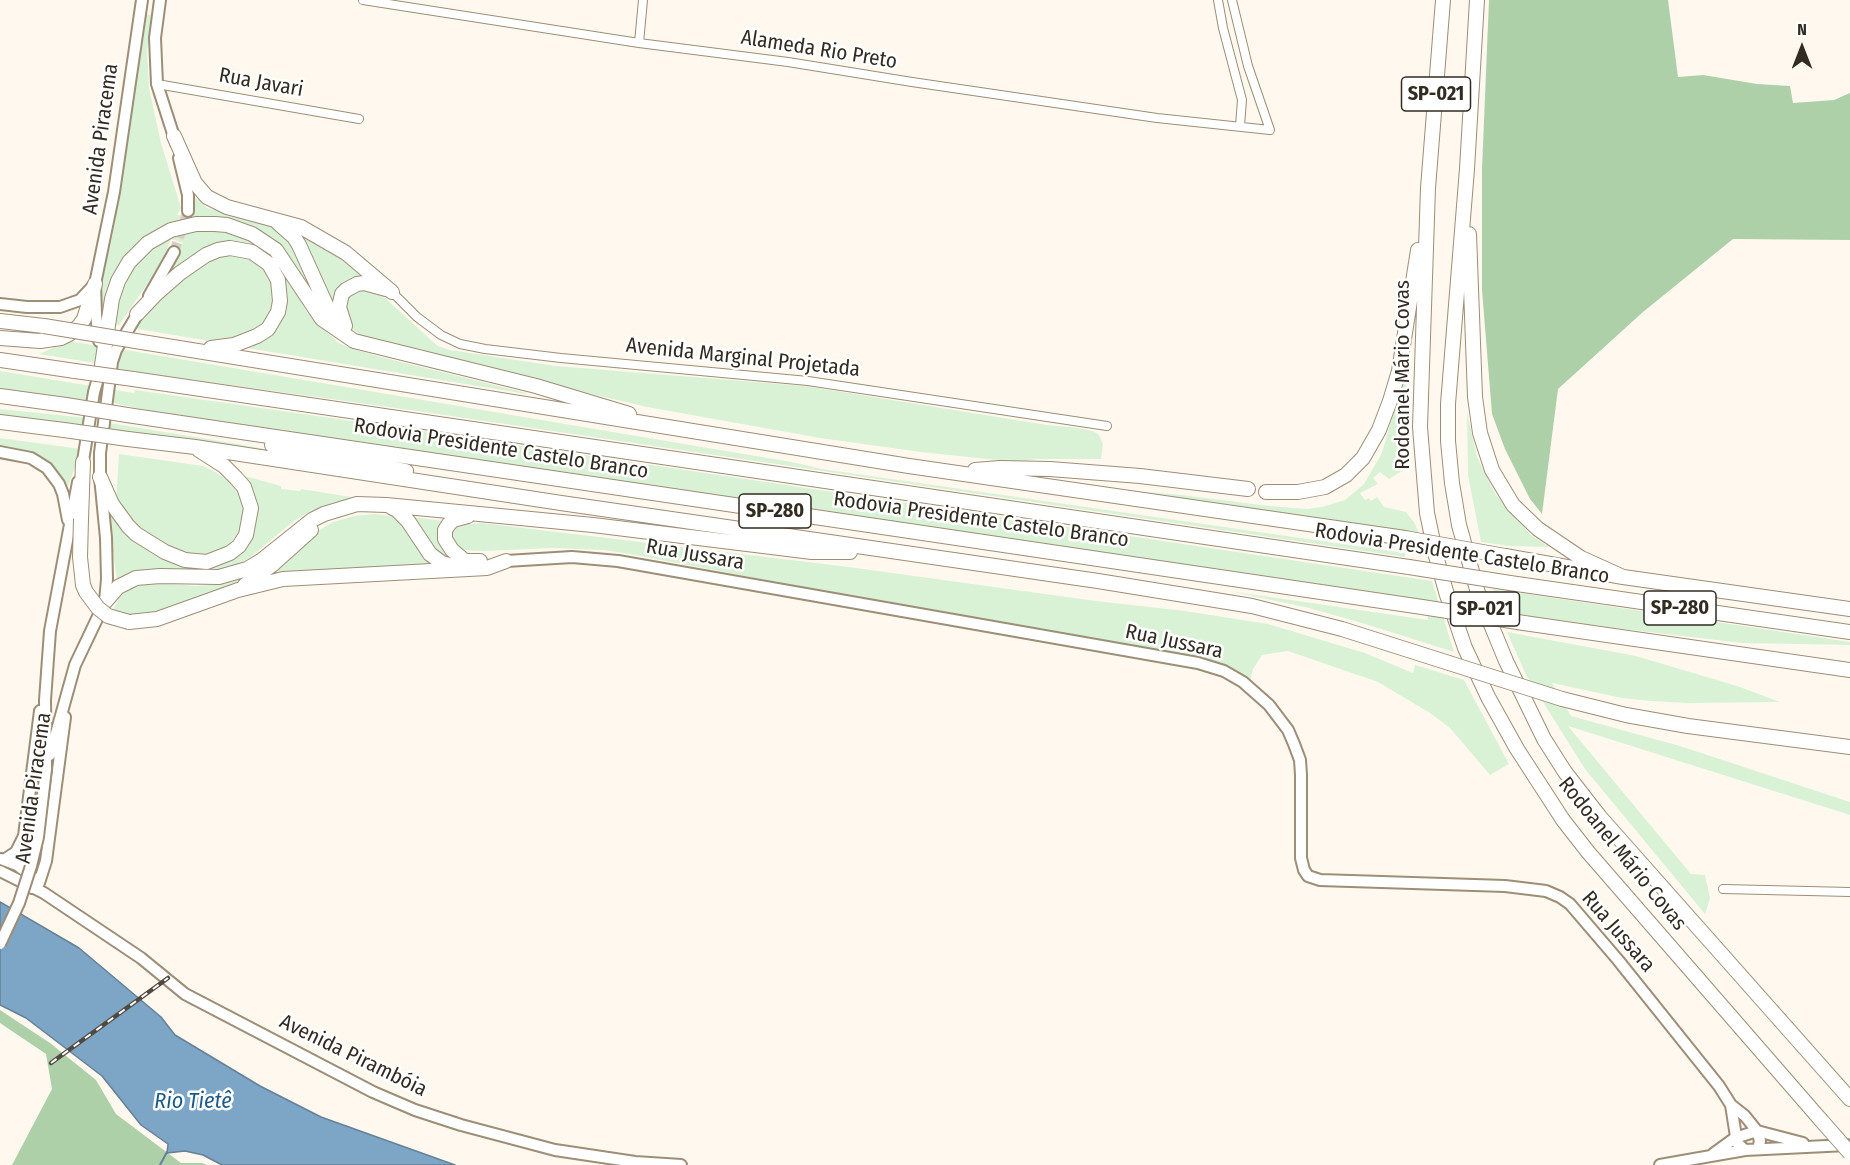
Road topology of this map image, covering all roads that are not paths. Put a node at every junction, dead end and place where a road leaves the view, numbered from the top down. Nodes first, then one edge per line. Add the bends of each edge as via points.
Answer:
1 (142, 0) edge
2 (160, 0) edge
3 (363, 0) edge
4 (643, 0) edge
5 (1218, 0) edge
6 (1232, 0) edge
7 (1443, 0) edge
8 (1477, 0) edge
9 (639, 43) junction
10 (157, 84) junction
11 (359, 119) dead end
12 (1240, 126) junction
13 (174, 136) junction
14 (1467, 169) junction
15 (1428, 188) junction
16 (188, 211) tunnel mouth
17 (270, 218) junction
18 (174, 252) tunnel mouth
19 (95, 284) junction
20 (392, 292) junction
21 (0, 304) edge
22 (137, 314) junction
23 (0, 321) edge
24 (349, 337) junction
25 (0, 338) edge
26 (196, 351) junction
27 (0, 360) edge
28 (102, 365) junction
29 (0, 396) edge
30 (0, 422) edge
31 (1107, 426) dead end
32 (231, 431) junction
33 (689, 432) junction
34 (195, 447) junction
35 (0, 452) edge
36 (83, 462) joint
37 (958, 473) junction
38 (100, 477) junction
39 (1248, 489) dead end
40 (1266, 492) dead end
41 (561, 503) junction
42 (357, 504) junction
43 (386, 505) junction
44 (476, 515) junction
45 (75, 522) junction
46 (882, 549) junction
47 (506, 561) junction
48 (464, 569) junction
49 (1623, 577) junction
50 (238, 590) junction
51 (1773, 599) junction
52 (1850, 600) edge
53 (105, 602) junction
54 (1850, 609) edge
55 (1850, 632) edge
56 (1850, 670) edge
57 (66, 699) junction
58 (45, 700) junction
59 (1850, 747) edge
60 (47, 766) junction
61 (2, 859) edge
62 (0, 871) edge
63 (38, 888) junction
64 (1723, 889) dead end
65 (1850, 892) edge
66 (0, 944) edge
67 (1850, 1099) edge
68 (1731, 1105) junction
69 (1757, 1131) junction
70 (1735, 1138) junction
71 (1850, 1145) edge
72 (1810, 1146) junction
73 (1758, 1149) junction
74 (1746, 1150) junction
75 (1850, 1153) edge
76 (1706, 1158) junction
77 (681, 1165) edge
78 (1660, 1165) edge

1 - 19 main road, Avenida Piracema via 114,192
2 - 10 main road via 155,38
3 - 9 street, Alameda Rio Preto
4 - 9 street
5 - 12 street via 1242,100
6 - 12 street, Alameda Rio Preto via 1248,66 1270,130
7 - 15 highway, Rodoanel Mário Covas / SP-021
8 - 14 highway, Rodoanel Mário Covas / SP-021
9 - 12 street, Alameda Rio Preto via 1157,118
10 - 11 street, Rua Javari
10 - 13 main road
13 - 16 main road
13 - 17 highway via 195,183 207,197 227,207
14 - 49 highway via 1475,397 1480,433 1492,470 1513,505 1538,529 1581,558
14 - 67 highway, Rodoanel Mário Covas / SP-021 via 1448,441 1458,525 1478,593 1544,739 1565,772
15 - 40 highway via 1399,370 1370,446 1355,468 1325,487
15 - 75 highway, Rodoanel Mário Covas / SP-021, bridge via 1422,471 1436,556 1465,648 1516,749 1563,820
17 - 20 highway via 301,227 326,241 365,267
17 - 24 highway via 299,245 328,309
18 - 22 main road, Avenida Piracema
19 - 21 main road via 80,300 69,305 47,308
19 - 25 highway via 84,319 69,334 40,341
19 - 28 main road, Avenida Piracema
20 - 24 highway via 364,283 342,294 340,316
20 - 31 street, Avenida Marginal Projetada via 441,335 485,349 808,381
22 - 26 highway via 180,273 206,255 230,248 252,252 269,264 279,280 280,301 273,321 268,329 247,341
22 - 38 main road, Avenida Piracema via 112,362
23 - 26 highway, bridge
24 - 28 highway via 322,319 288,265 264,240 227,225 196,224 158,236 129,262 112,299
24 - 33 highway via 536,386
26 - 33 highway
27 - 55 highway, Rodovia Presidente Castelo Branco / SP-280, bridge
28 - 36 main road
29 - 32 highway, Rodovia Presidente Castelo Branco / SP-280, bridge
30 - 34 highway, bridge
32 - 41 highway via 266,444
32 - 56 highway, Rodovia Presidente Castelo Branco / SP-280, bridge
33 - 37 highway
34 - 38 highway via 236,478 244,487 251,508 246,535 239,546 207,562 185,560 136,534 112,504
34 - 41 highway
35 - 45 main road via 31,458 47,468 59,484
36 - 45 highway
37 - 39 highway via 1000,468 1050,470
37 - 49 highway, bridge via 1405,538
38 - 53 main road, Avenida Piracema via 106,538
41 - 46 highway
42 - 43 highway
42 - 50 highway via 315,528
42 - 53 highway via 312,520 247,569 219,577 136,578 118,587
43 - 44 highway
43 - 48 highway via 408,521 430,554 442,563
44 - 46 highway via 812,552
44 - 47 highway via 449,524 445,534 448,545 465,561
45 - 50 highway, bridge via 86,592 108,616 143,622
45 - 58 main road, Avenida Piracema via 51,621
46 - 59 highway, bridge via 1252,606 1342,629 1562,699 1626,715
47 - 48 highway via 487,568
47 - 68 main road, Rua Jussara via 572,557 618,561 1198,663 1224,671 1244,682 1269,705 1294,744 1301,775 1301,858 1308,876 1320,880 1505,886 1546,891 1560,897 1624,968
48 - 50 highway via 293,578
49 - 51 highway
51 - 52 highway
51 - 54 highway
53 - 57 main road, Avenida Piracema via 75,665
57 - 60 main road, Avenida Piracema
57 - 63 main road, Avenida Piracema via 46,861
58 - 60 main road, Avenida Piracema
58 - 61 main road, Avenida Piracema via 24,836 16,852
60 - 66 main road, bridge via 31,866
61 - 63 main road, Avenida Pirambóia via 27,872
62 - 63 main road, Avenida Pirambóia
63 - 77 main road, Avenida Pirambóia via 141,958 185,994 373,1092 415,1110 535,1146 595,1157
64 - 65 street
68 - 69 main road, Rua Jussara
68 - 70 main road, Rua Jussara
69 - 70 main road
69 - 72 main road
69 - 73 main road
70 - 74 main road
70 - 76 main road
71 - 72 main road
72 - 73 main road
73 - 74 main road
74 - 76 main road
76 - 78 main road

